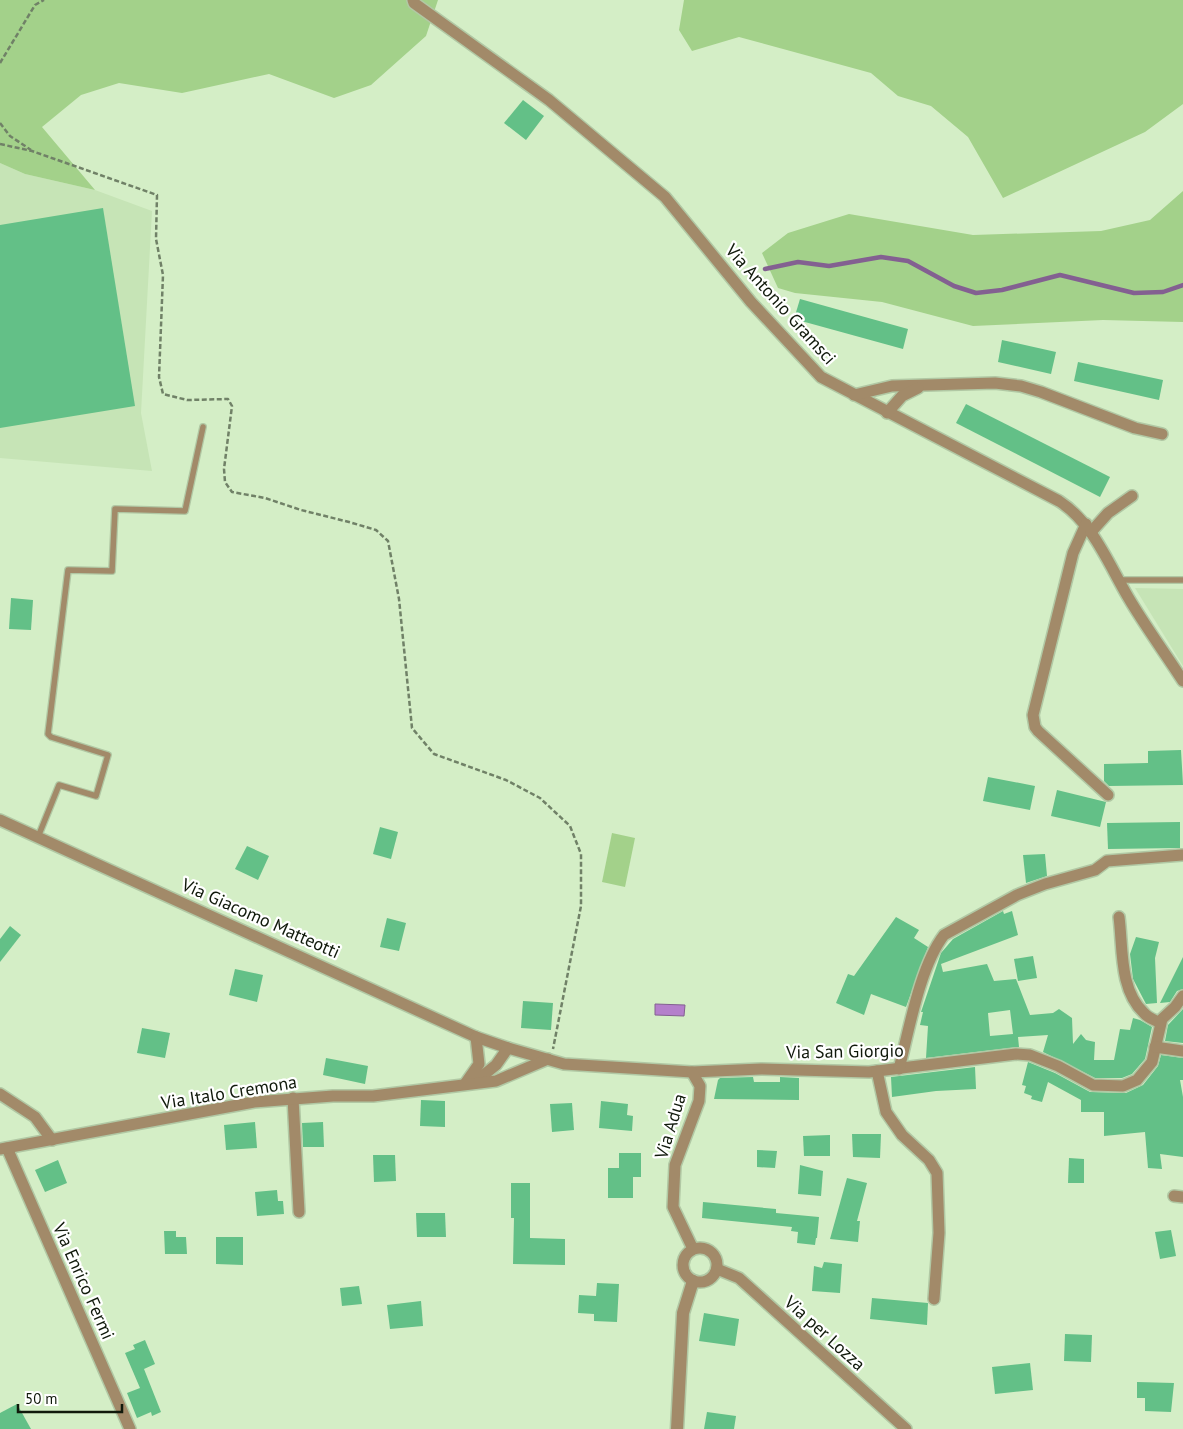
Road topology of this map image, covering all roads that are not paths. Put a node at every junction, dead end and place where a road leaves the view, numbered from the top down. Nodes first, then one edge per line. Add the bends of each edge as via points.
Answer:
1 (413, 0) edge
2 (921, 386) junction
3 (854, 395) junction
4 (887, 413) junction
5 (203, 427) dead end
6 (1162, 434) dead end
7 (1132, 496) dead end
8 (1088, 528) junction
9 (1119, 580) junction
10 (1183, 580) edge
11 (1183, 681) edge
12 (1108, 795) dead end
13 (0, 820) edge
14 (38, 837) junction
15 (1183, 855) edge
16 (1119, 917) dead end
17 (1183, 996) edge
18 (1160, 1023) junction
19 (476, 1037) junction
20 (1155, 1047) junction
21 (508, 1048) junction
22 (1183, 1051) edge
23 (551, 1054) junction
24 (899, 1069) junction
25 (877, 1071) junction
26 (692, 1072) junction
27 (470, 1083) junction
28 (0, 1094) edge
29 (293, 1098) junction
30 (52, 1140) junction
31 (3, 1149) edge
32 (298, 1212) dead end
33 (693, 1249) junction
34 (717, 1269) junction
35 (693, 1281) junction
36 (934, 1299) dead end
37 (130, 1429) edge
38 (677, 1429) edge
39 (906, 1429) edge

1 - 3 street, Via Antonio Gramsci via 549,100 665,197 751,302 822,377
2 - 3 street via 892,386
2 - 4 street via 902,396
2 - 6 street via 958,382 1021,386 1136,428
3 - 4 street, Via Antonio Gramsci
4 - 8 street, Via Antonio Gramsci via 1060,501 1075,511
5 - 14 lane via 185,510 115,509 112,571 68,570 48,734 108,755 96,796 59,785
7 - 8 street
8 - 9 street, Via Antonio Gramsci
8 - 12 street via 1073,553 1033,722 1038,731
9 - 10 lane
9 - 11 street, Via Antonio Gramsci
13 - 14 street, Via Giacomo Matteotti
14 - 19 street, Via Giacomo Matteotti
15 - 24 street via 1107,860 1095,870 1017,895 944,935 936,945 925,972
16 - 18 street via 1127,981 1132,995 1143,1013
17 - 18 street
18 - 20 street, Via San Giorgio
19 - 21 street, Via Giacomo Matteotti
19 - 27 street via 478,1064
20 - 22 street
20 - 24 street, Via San Giorgio via 1152,1062 1137,1080 1123,1086 1093,1085 1030,1055
21 - 23 street, Via San Giorgio
21 - 27 street via 496,1065
23 - 26 street, Via San Giorgio via 564,1064
23 - 27 street, Via Italo Cremona via 496,1081
24 - 25 street, Via San Giorgio
25 - 26 street, Via San Giorgio via 761,1069
25 - 36 street via 886,1112 902,1136 929,1160 937,1173 939,1233
26 - 33 street, Via Adua via 700,1086 699,1101 675,1165 673,1207
27 - 29 street, Via Italo Cremona via 381,1096
28 - 30 street via 35,1117
29 - 30 street, Via Italo Cremona via 254,1102
29 - 32 street
30 - 31 street, Via Italo Cremona
31 - 37 street, Via Enrico Fermi
33 - 34 street via 704,1248 713,1253
33 - 35 street via 683,1263 684,1273
34 - 35 street via 711,1279
34 - 39 street, Via per Lozza via 738,1278
35 - 38 street via 683,1314

